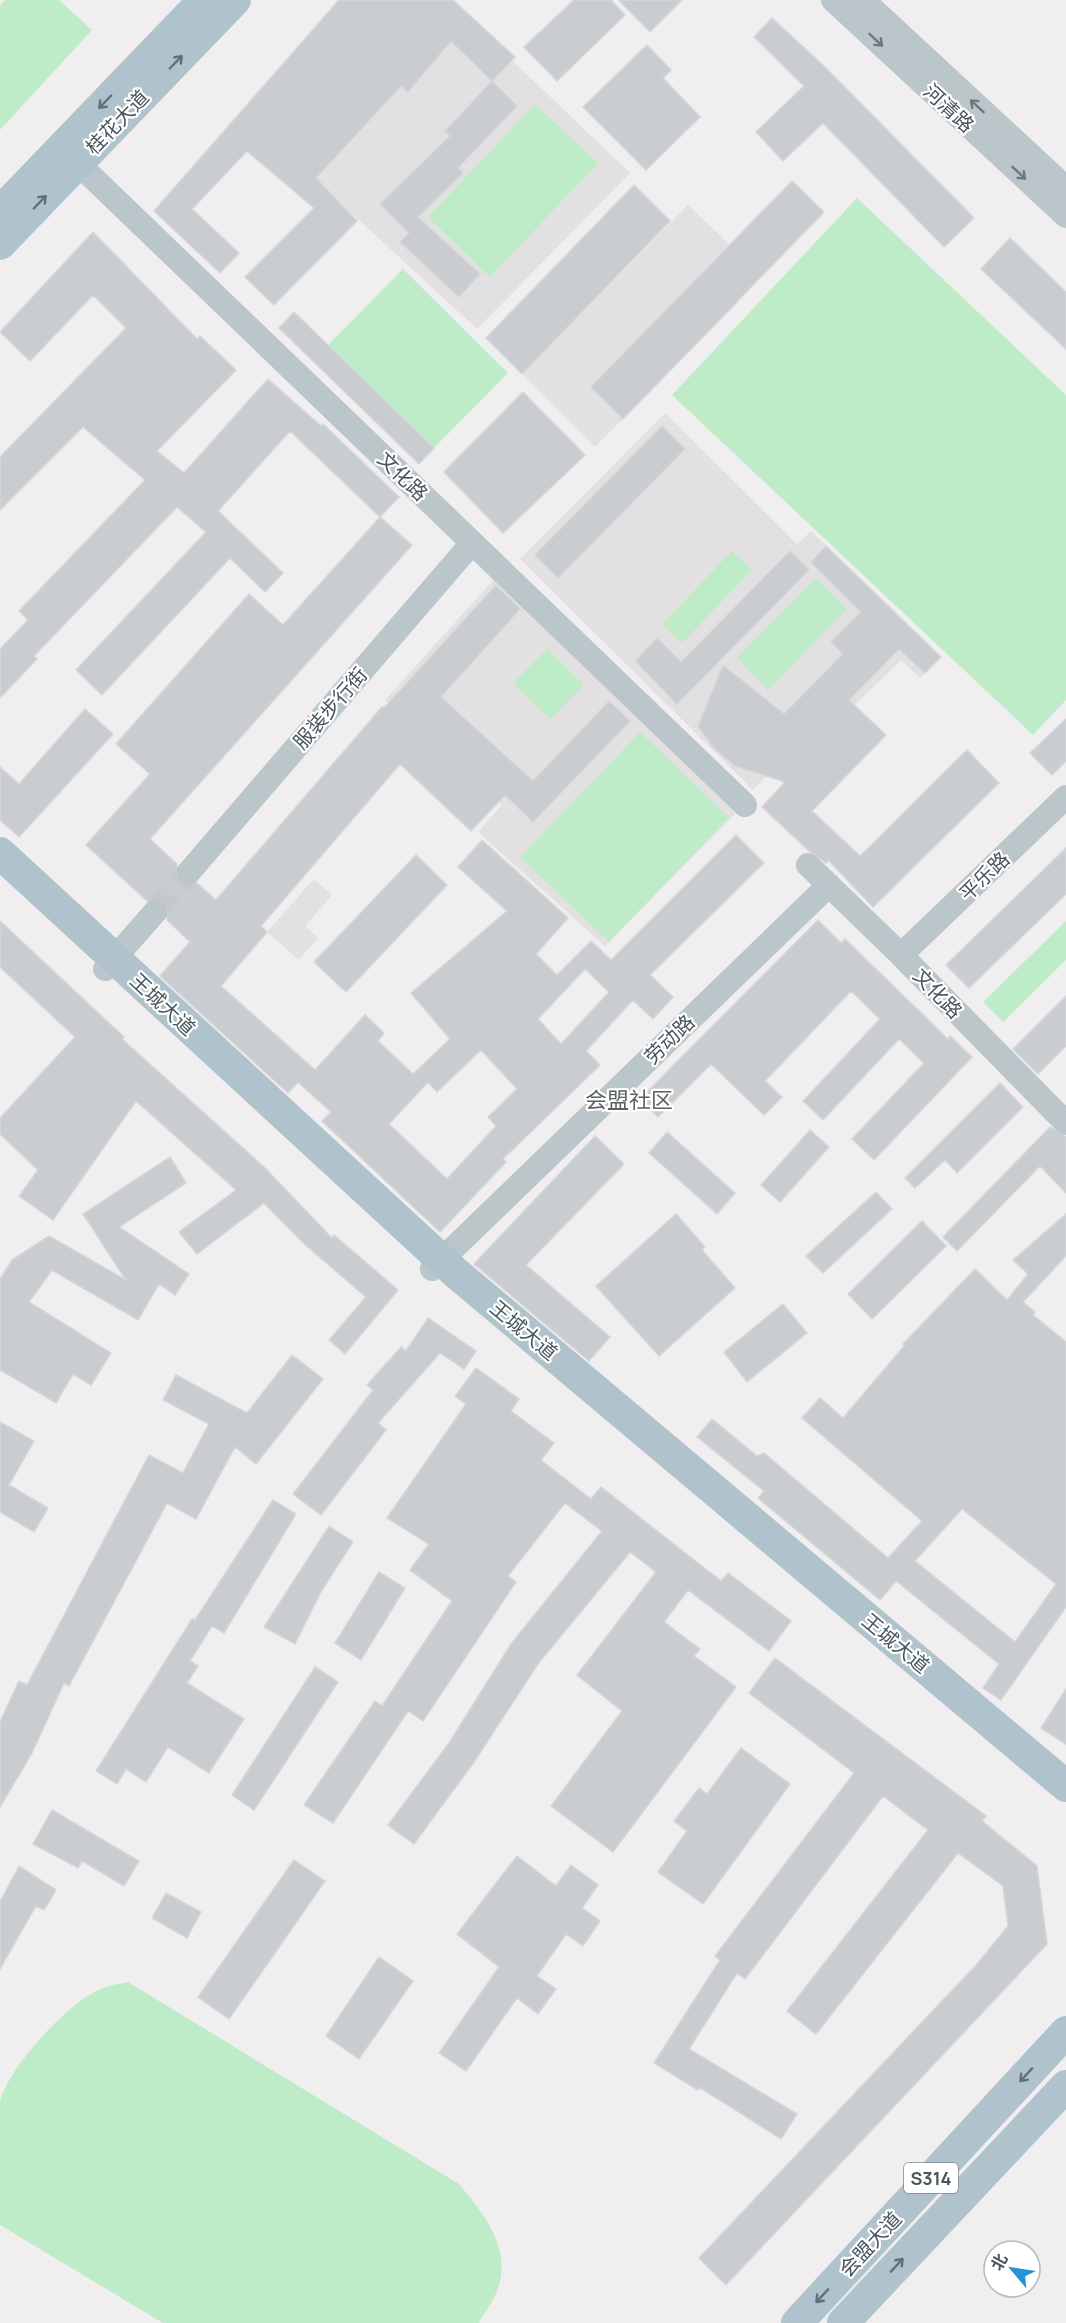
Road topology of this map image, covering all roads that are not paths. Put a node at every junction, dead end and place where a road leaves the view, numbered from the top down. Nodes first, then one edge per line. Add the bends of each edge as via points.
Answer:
1 (204, 0) edge
2 (235, 0) edge
3 (833, 0) edge
4 (863, 0) edge
5 (70, 155) junction
6 (1066, 188) edge
7 (0, 212) edge
8 (1066, 216) edge
9 (0, 244) edge
10 (472, 543) junction
11 (1066, 797) edge
12 (745, 805) dead end
13 (0, 853) edge
14 (808, 865) dead end
15 (0, 872) edge
16 (189, 872) tunnel mouth
17 (829, 885) junction
18 (155, 912) tunnel mouth
19 (901, 955) junction
20 (105, 969) junction
21 (1066, 1123) edge
22 (436, 1264) junction
23 (1066, 1786) edge
24 (1066, 1804) edge
25 (1066, 2032) edge
26 (1066, 2086) edge
27 (797, 2323) edge
28 (843, 2323) edge

1 -> 5 main road, 桂花大道
5 -> 2 main road, 桂花大道
3 -> 8 street, 河清路
6 -> 4 street, 河清路
5 - 7 main road, 桂花大道
9 -> 5 main road, 桂花大道
5 - 10 street, 文化路
10 - 12 street, 文化路
10 - 16 street, 服装步行街
11 - 19 street, 平乐路
13 - 22 main road, 王城大道
14 - 17 street, 文化路
15 - 20 main road, 王城大道
17 - 19 street, 文化路
17 - 22 street, 劳动路
18 - 20 street
19 - 21 street, 文化路
20 - 22 main road, 王城大道
22 - 23 main road, 王城大道
22 - 24 main road, 王城大道
25 -> 27 main road, 会盟大道 / S314
28 -> 26 main road, 会盟大道 / S314

